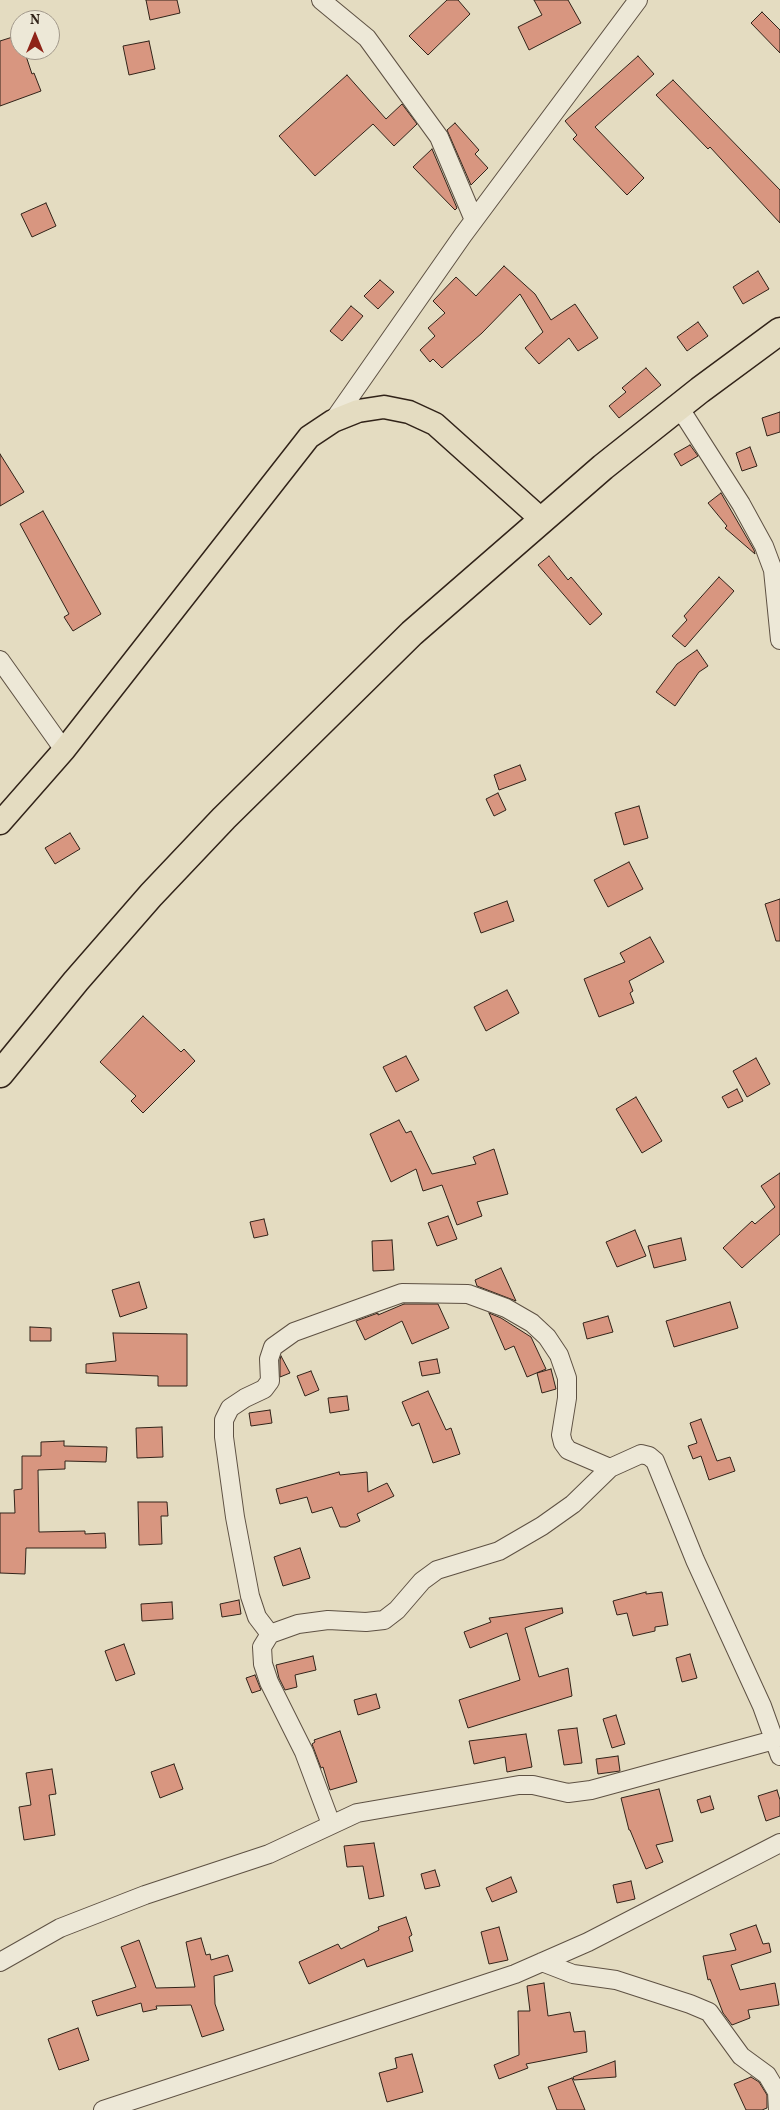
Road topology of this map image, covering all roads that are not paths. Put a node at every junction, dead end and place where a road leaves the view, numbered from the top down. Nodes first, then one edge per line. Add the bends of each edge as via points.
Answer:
1 (321, 0) edge
2 (638, 0) edge
3 (474, 220) junction
4 (780, 331) edge
5 (678, 407) junction
6 (332, 421) junction
7 (541, 519) junction
8 (780, 640) edge
9 (0, 660) edge
10 (64, 750) junction
11 (0, 824) edge
12 (0, 1074) edge
13 (610, 1468) junction
14 (270, 1634) junction
15 (777, 1748) edge
16 (331, 1824) junction
17 (780, 1843) edge
18 (0, 1962) edge
19 (542, 1962) junction
20 (103, 2110) edge
21 (778, 2110) edge

1 - 3 street via 367,38 439,137
2 - 3 street
3 - 6 street
4 - 5 highway
5 - 7 highway
5 - 8 street via 764,546 773,570
6 - 7 main road via 358,411 384,407 409,412 435,424
6 - 10 main road via 309,437
7 - 12 highway via 412,633 224,818 151,895
9 - 10 street
10 - 11 main road
13 - 14 street via 573,1504 542,1526 499,1551 437,1570 384,1620 328,1620 298,1624
13 - 14 street via 575,1454 562,1443 567,1378 559,1355 532,1323 506,1308 468,1294 402,1293 294,1332 273,1348 269,1359 270,1381 264,1389 230,1408 224,1420 235,1517 250,1596 257,1617
13 - 15 street via 641,1454 655,1462 695,1560 762,1706
14 - 16 street via 262,1647 263,1664 304,1752
15 - 16 street via 591,1790 568,1793 519,1785 357,1813
16 - 18 street via 268,1854 145,1895 60,1928
17 - 19 street via 588,1942
19 - 20 street via 515,1974
19 - 21 street via 573,1974 616,1980 709,2012 741,2056 767,2075 777,2092

